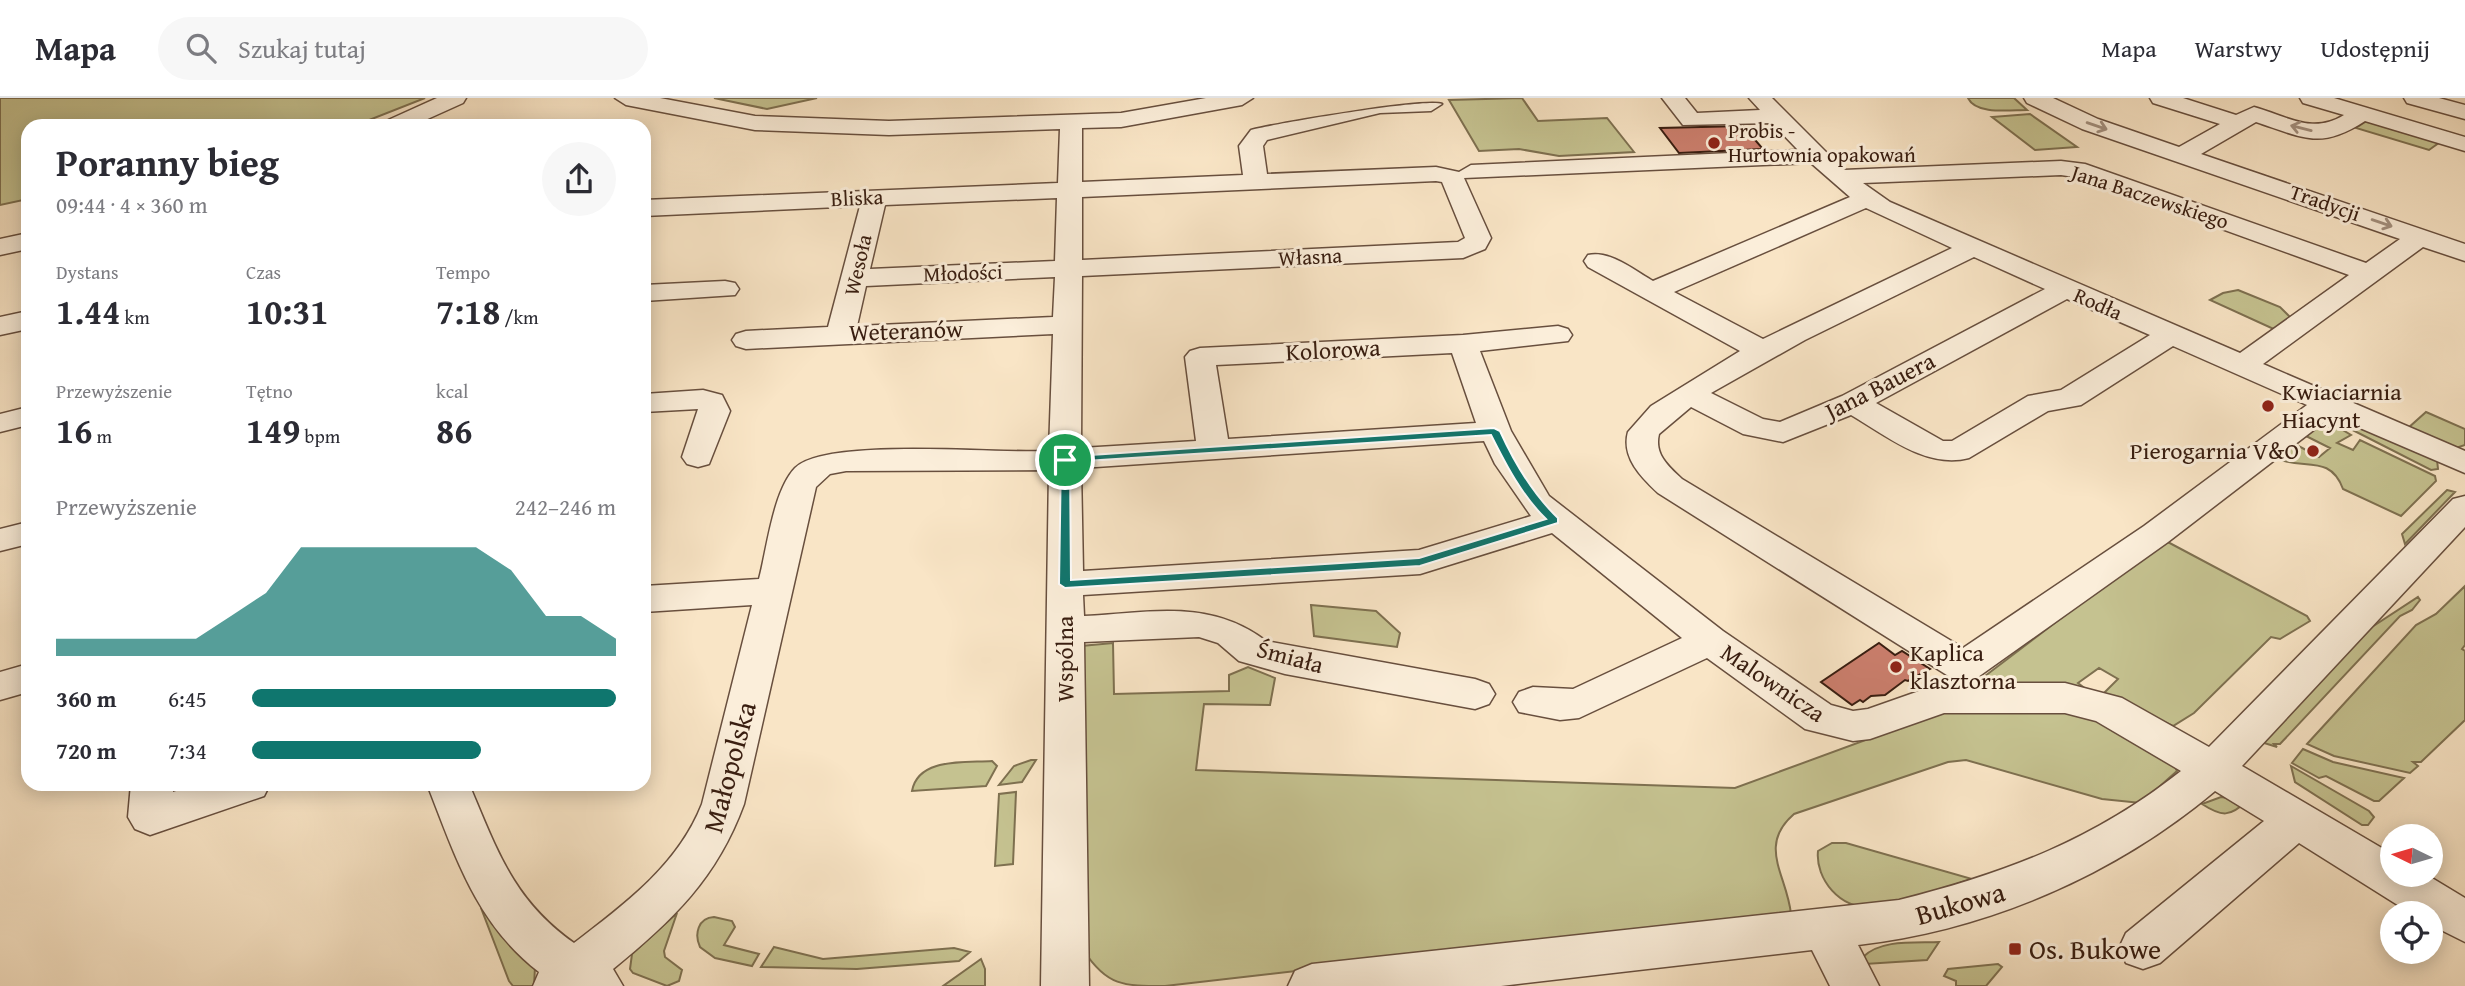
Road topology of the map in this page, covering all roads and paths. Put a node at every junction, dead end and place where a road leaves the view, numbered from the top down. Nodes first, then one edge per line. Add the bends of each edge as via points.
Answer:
1 (455, 98) edge
2 (626, 98) edge
3 (1242, 98) edge
4 (1673, 98) edge
5 (2035, 98) edge
6 (2161, 98) edge
7 (2202, 98) edge
8 (2311, 98) edge
9 (2415, 98) edge
10 (1431, 104) dead end
11 (1769, 107) edge
12 (2363, 113) junction
13 (2465, 113) edge
14 (2246, 118) junction
15 (409, 119) edge
16 (1071, 123) junction
17 (2465, 144) edge
18 (2184, 154) junction
19 (1817, 156) junction
20 (1461, 175) junction
21 (1838, 177) junction
22 (1256, 180) junction
23 (1069, 188) junction
24 (874, 198) junction
25 (1866, 199) junction
26 (651, 202) edge
27 (670, 207) junction
28 (651, 208) edge
29 (2421, 236) junction
30 (21, 243) edge
31 (0, 247) edge
32 (1972, 248) junction
33 (2465, 253) edge
34 (1597, 261) dead end
35 (1069, 268) junction
36 (2370, 274) junction
37 (856, 278) junction
38 (725, 289) dead end
39 (2065, 289) junction
40 (1655, 290) junction
41 (651, 293) edge
42 (21, 322) edge
43 (1066, 325) junction
44 (0, 326) edge
45 (841, 333) junction
46 (1558, 335) dead end
47 (2170, 335) junction
48 (746, 340) dead end
49 (1463, 344) junction
50 (1762, 351) junction
51 (2241, 366) junction
52 (1690, 394) junction
53 (651, 402) edge
54 (1853, 403) junction
55 (2329, 404) junction
56 (21, 418) edge
57 (0, 423) edge
58 (1494, 431) junction
59 (1213, 449) junction
60 (698, 457) dead end
61 (1065, 460) junction
62 (2465, 463) edge
63 (2465, 506) edge
64 (1554, 521) junction
65 (21, 535) edge
66 (0, 540) edge
67 (1065, 584) junction
68 (773, 592) junction
69 (651, 599) edge
70 (1066, 630) junction
71 (1710, 641) junction
72 (21, 680) edge
73 (0, 686) edge
74 (1475, 694) dead end
75 (1533, 702) dead end
76 (2213, 769) junction
77 (152, 791) edge
78 (228, 791) edge
79 (452, 791) edge
80 (2297, 819) junction
81 (2465, 922) edge
82 (1826, 930) junction
83 (2143, 948) dead end
84 (577, 981) edge
85 (1065, 986) edge
86 (1312, 986) edge
87 (1855, 986) edge

1 - 15 street
2 - 16 street via 727,120 792,118 889,128
3 - 16 street via 1121,120
4 - 11 street via 1691,120
5 -> 18 street, Tradycji via 2090,124
6 - 14 street
7 - 14 street
8 - 12 street
9 - 13 street
10 - 22 street via 1380,106 1259,135 1251,146
11 - 19 street, Rodła
12 -> 14 street via 2333,132
12 - 17 street
14 - 18 street
16 - 23 street, Wspólna
18 -> 29 street, Tradycji
19 - 20 street, Bliska
19 - 21 street, Rodła
20 - 22 street, Bliska
20 - 35 street, Własna via 1478,238 1463,250
21 - 25 street, Rodła
21 - 36 street, Jana Baczewskiego via 2062,168 2085,172
22 - 23 street, Bliska
23 - 24 street, Bliska
23 - 35 street, Wspólna
24 - 27 street, Bliska
24 - 37 street, Wesoła
25 - 32 street, Rodła
25 - 40 street
26 - 27 street
27 - 28 street, Bliska
29 - 33 street, Tradycji
29 - 36 street
30 - 31 street
32 - 39 street, Rodła
32 - 50 street
34 - 40 street
35 - 37 street, Młodości
35 - 43 street, Wspólna
36 - 51 street
37 - 45 street, Wesoła
38 - 41 street
39 - 47 street, Rodła
39 - 54 street, Jana Bauera
40 - 50 street
42 - 44 street
43 - 45 street, Weteranów
43 - 61 street, Wspólna
45 - 48 street, Weteranów
46 - 49 street, Kolorowa
47 - 51 street, Rodła
47 - 54 street via 2070,397 2039,403 1958,450 1936,450
49 - 58 street, Malownicza
49 - 59 street, Kolorowa via 1200,357
50 - 52 street
51 - 55 street, Rodła
52 - 54 street, Jana Bauera via 1754,427 1783,432
52 - 55 street via 1644,432 1643,450 1651,468 1670,485 1964,667 2156,534
53 - 60 street via 711,402 714,411
55 - 62 street, Rodła
56 - 57 street
58 - 59 street, Małopolska
58 - 64 street, Malownicza via 1537,504
59 - 61 street, Małopolska
61 - 67 street, Wspólna
61 - 68 street, Małopolska via 846,460 817,466 799,486
63 - 76 street, Bukowa
64 - 67 street via 1420,562
64 - 71 street, Malownicza
65 - 66 street
67 - 70 street, Wspólna
68 - 69 street
68 - 84 street, Małopolska via 723,804 707,845 691,867
70 - 74 street, Śmiała via 1200,624 1231,634 1253,651 1285,660
70 - 85 street, Wspólna
71 - 75 street via 1580,703
71 - 76 street, Malownicza via 1805,709 1835,724 1870,724 1942,698 2065,698 2108,709
72 - 73 street
76 - 80 street, Malownicza
76 - 82 street, Bukowa via 2137,829 2037,880 1912,917
77 - 78 street via 150,817
79 - 84 street via 491,885 511,915
80 - 81 street, Malownicza
80 - 83 street
82 - 86 street, Bukowa
82 - 87 street

